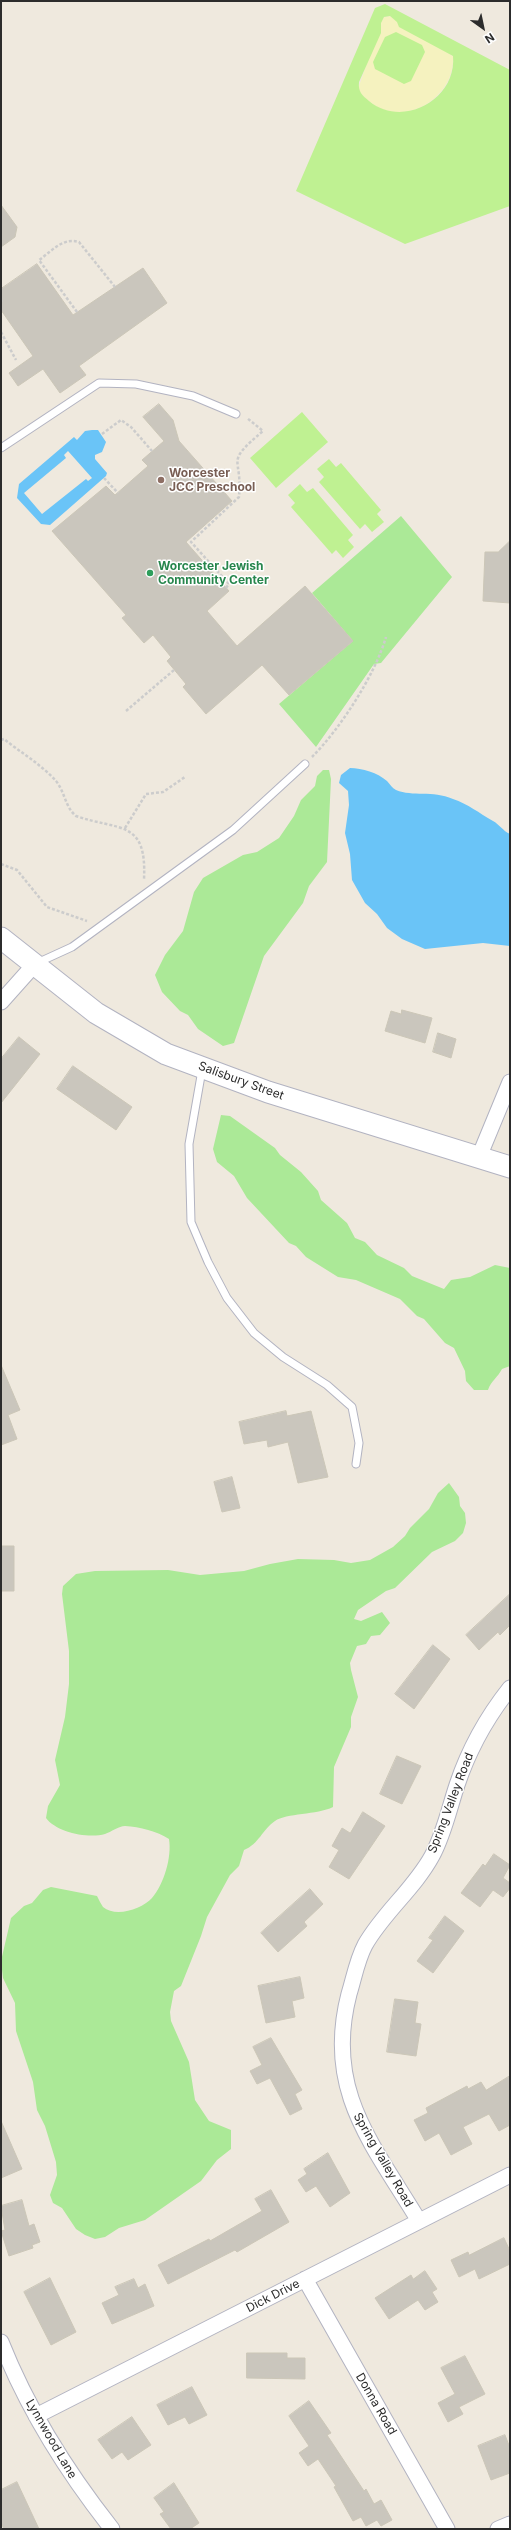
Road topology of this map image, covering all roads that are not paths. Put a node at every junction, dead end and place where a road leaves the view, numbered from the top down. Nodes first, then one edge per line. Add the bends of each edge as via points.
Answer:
1 (236, 414) road end
2 (1, 448) edge
3 (305, 764) road end
4 (1, 938) edge
5 (34, 965) junction
6 (1, 1002) edge
7 (203, 1068) junction
8 (510, 1082) edge
9 (479, 1158) junction
10 (510, 1167) edge
11 (356, 1464) dead end
12 (510, 1688) edge
13 (510, 2175) edge
14 (419, 2221) junction
15 (305, 2279) junction
16 (1, 2342) edge
17 (36, 2416) junction
18 (510, 2524) edge
19 (112, 2529) edge
20 (447, 2529) edge
21 (498, 2529) edge

1 - 2 lane via 193,396 136,384 99,383
3 - 5 lane via 233,830 72,947
4 - 5 main road, Salisbury Street
5 - 6 street
5 - 7 main road, Salisbury Street via 96,1012 166,1054
7 - 9 main road, Salisbury Street via 268,1092
7 - 11 lane via 189,1144 191,1222 227,1298 254,1333 282,1358 327,1385 352,1407 359,1443
8 - 9 street
9 - 10 main road, Salisbury Street
12 - 14 street, Spring Valley Road via 489,1715 471,1750 432,1856 365,1945 346,2007 342,2034 342,2066 346,2088 364,2129
13 - 14 street, Dick Drive
14 - 15 street, Dick Drive
15 - 17 street, Dick Drive
15 - 20 street, Donna Road
16 - 17 street, Lynnwood Lane
17 - 19 street, Lynnwood Lane via 78,2486
18 - 21 street

